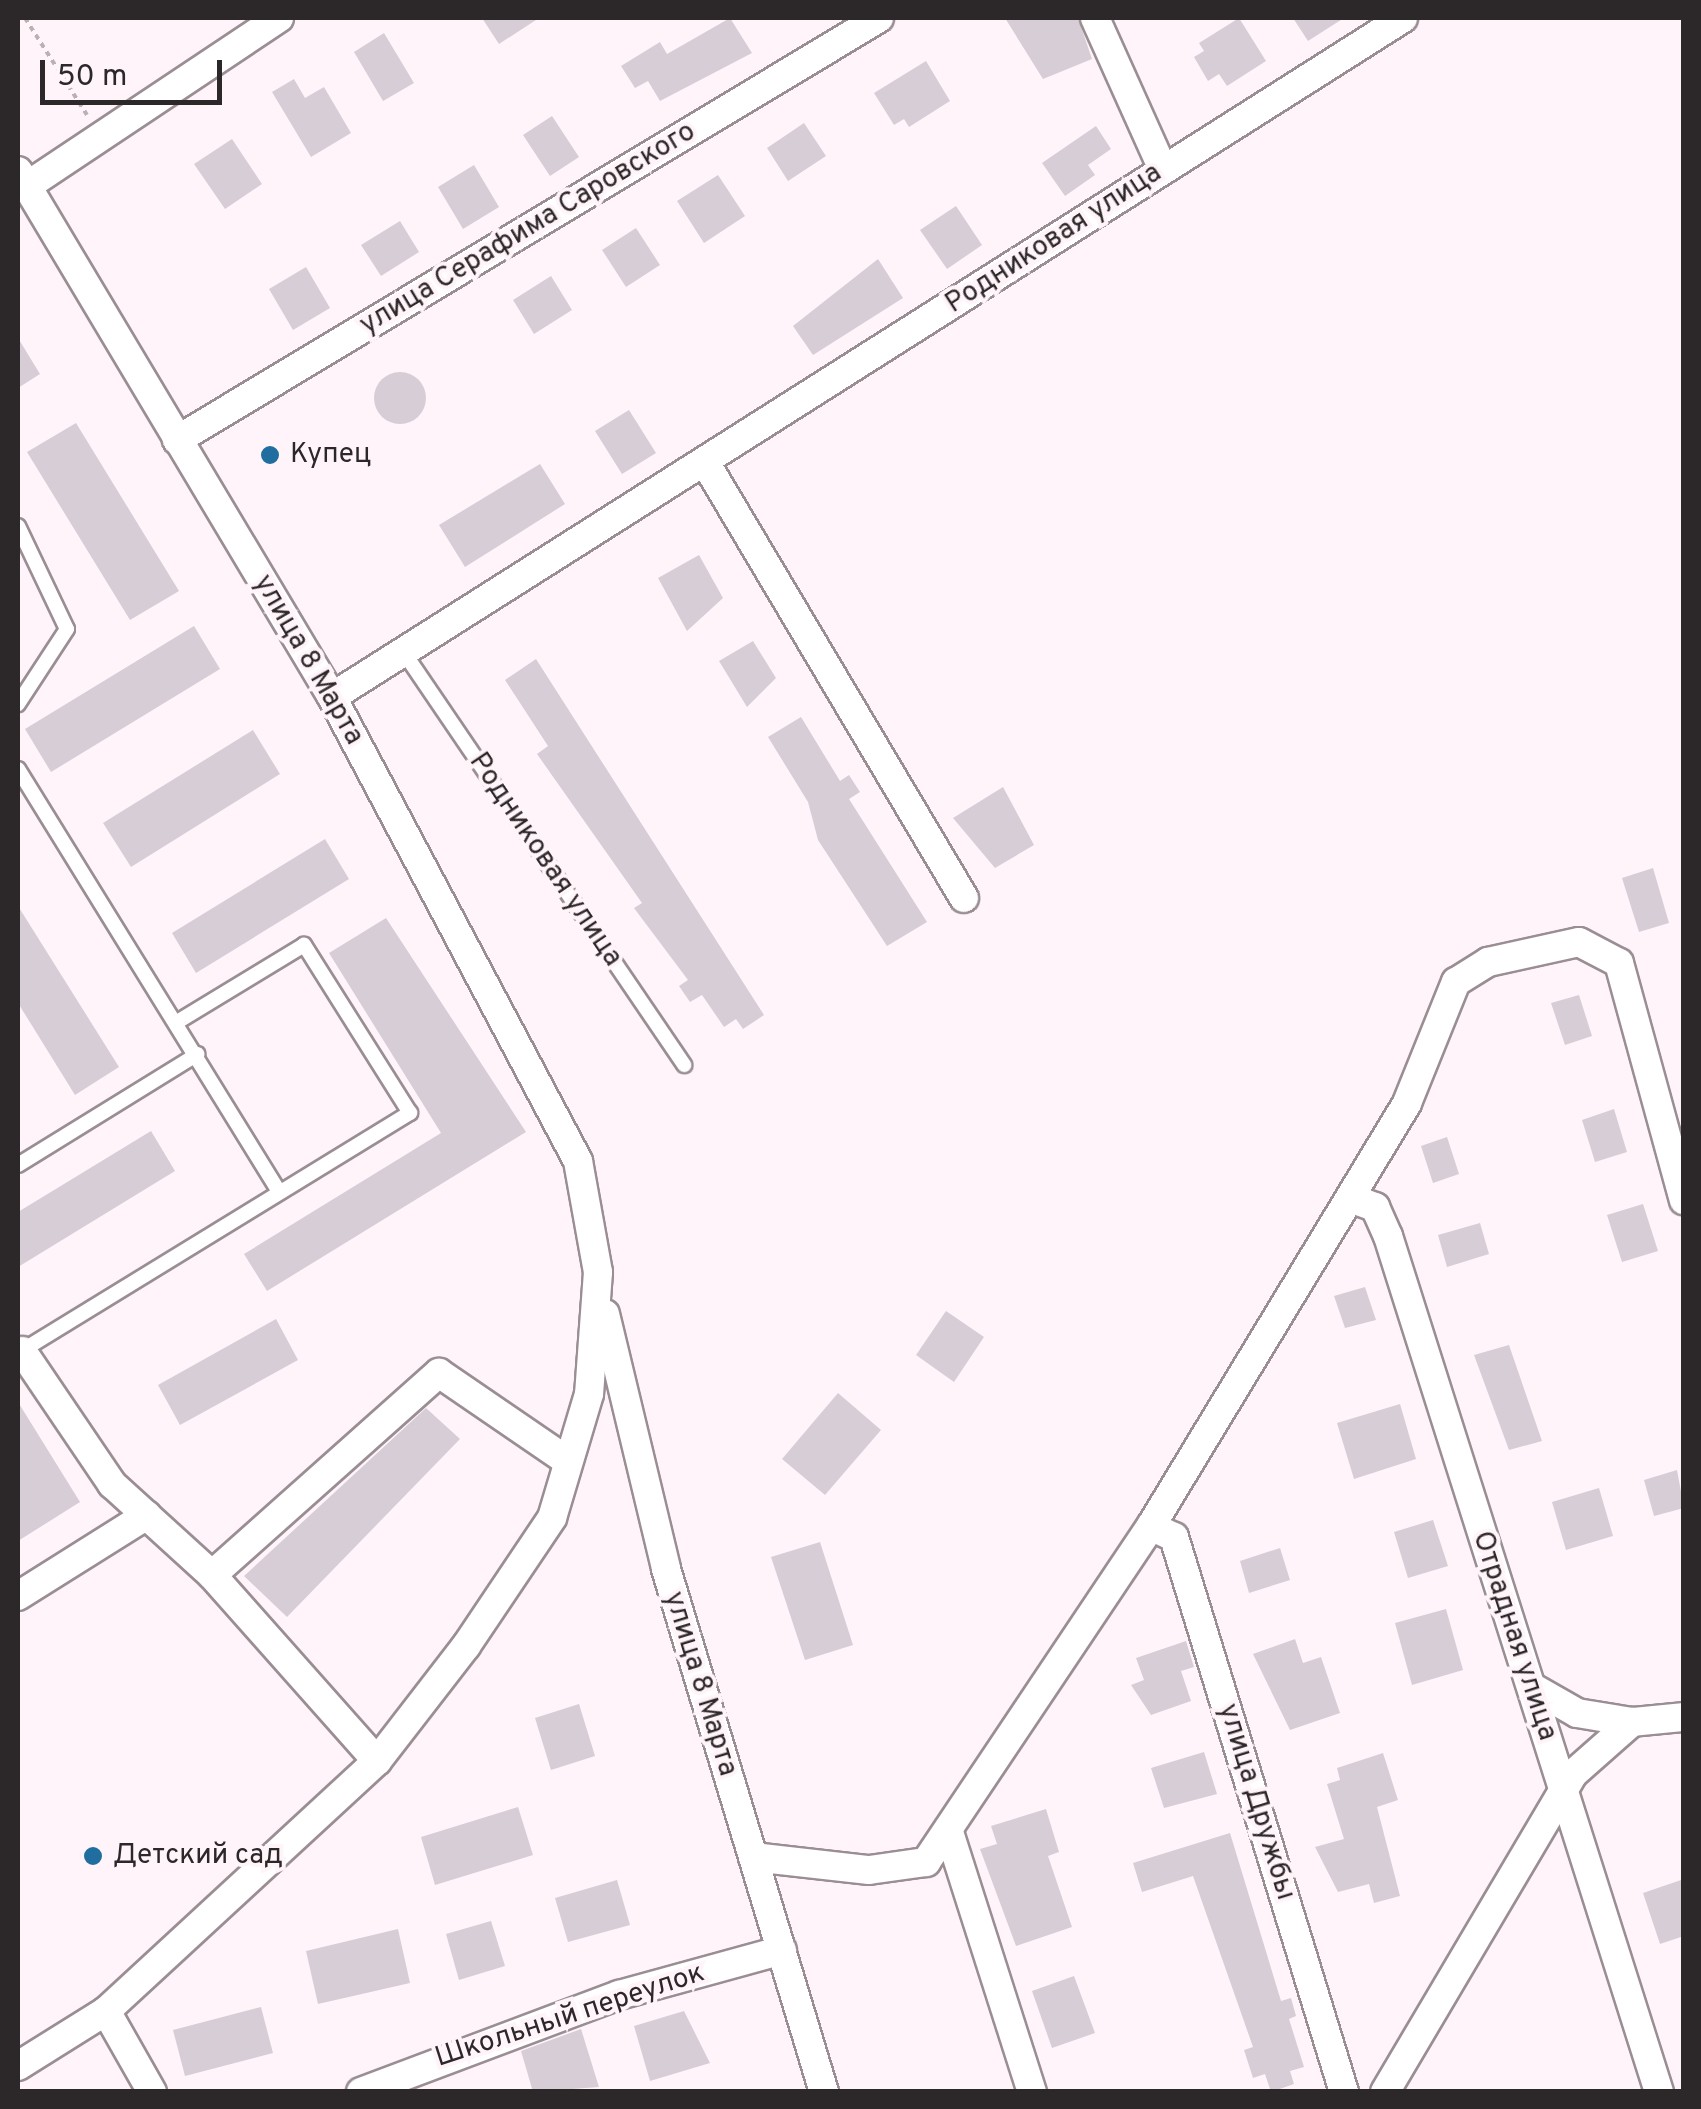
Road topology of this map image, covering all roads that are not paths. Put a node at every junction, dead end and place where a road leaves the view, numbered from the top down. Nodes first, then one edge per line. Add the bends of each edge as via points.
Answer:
1 (279, 18) edge
2 (879, 18) edge
3 (1095, 18) edge
4 (1404, 18) edge
5 (1163, 169) junction
6 (22, 178) edge
7 (178, 440) junction
8 (705, 462) junction
9 (18, 526) edge
10 (406, 654) junction
11 (332, 698) junction
12 (18, 704) edge
13 (18, 769) edge
14 (964, 898) dead end
15 (178, 1021) junction
16 (198, 1054) junction
17 (684, 1065) dead end
18 (18, 1164) edge
19 (278, 1191) junction
20 (1350, 1198) junction
21 (1684, 1200) edge
22 (598, 1272) junction
23 (20, 1352) edge
24 (566, 1460) junction
25 (147, 1515) junction
26 (1151, 1526) junction
27 (212, 1575) junction
28 (18, 1596) edge
29 (1535, 1690) junction
30 (1684, 1717) edge
31 (1632, 1722) junction
32 (377, 1761) junction
33 (1560, 1798) junction
34 (949, 1832) junction
35 (753, 1857) junction
36 (782, 1950) junction
37 (106, 2011) junction
38 (18, 2066) edge
39 (152, 2092) edge
40 (361, 2092) edge
41 (824, 2092) edge
42 (1032, 2092) edge
43 (1344, 2092) edge
44 (1385, 2092) edge
45 (1659, 2092) edge

1 - 6 street
2 - 7 street, улица Серафима Саровского
3 - 5 street
4 - 5 street, Родниковая улица
5 - 8 street, Родниковая улица
6 - 7 street, улица 8 Марта
7 - 11 street, улица 8 Марта
8 - 10 street, Родниковая улица
8 - 14 street
9 - 12 lane via 67,629
10 - 11 street, Родниковая улица
10 - 17 lane, Родниковая улица
11 - 22 street, улица 8 Марта via 578,1161
13 - 15 lane
15 - 16 lane
15 - 19 lane via 304,945 410,1113
16 - 18 lane
16 - 19 lane
19 - 23 lane
20 - 21 street via 1407,1103 1456,982 1488,962 1579,942 1619,962
20 - 26 street
20 - 29 street, Отрадная улица via 1375,1207 1388,1236
22 - 24 street via 589,1394
22 - 35 street, улица 8 Марта via 622,1408
23 - 25 street via 112,1484
24 - 27 street via 440,1374
24 - 32 street via 552,1518
25 - 27 street
25 - 28 street
26 - 34 street
26 - 43 street, улица Дружбы via 1174,1537
27 - 32 street
29 - 31 street via 1578,1713
29 - 33 street, Отрадная улица
30 - 31 street
31 - 33 street via 1602,1742
32 - 37 street
33 - 44 street
33 - 45 street, Отрадная улица via 1584,1840
34 - 35 street via 926,1862 869,1870
34 - 42 street
35 - 36 street, улица 8 Марта
36 - 40 street, Школьный переулок via 619,1995
36 - 41 street, улица 8 Марта
37 - 38 street
37 - 39 street

